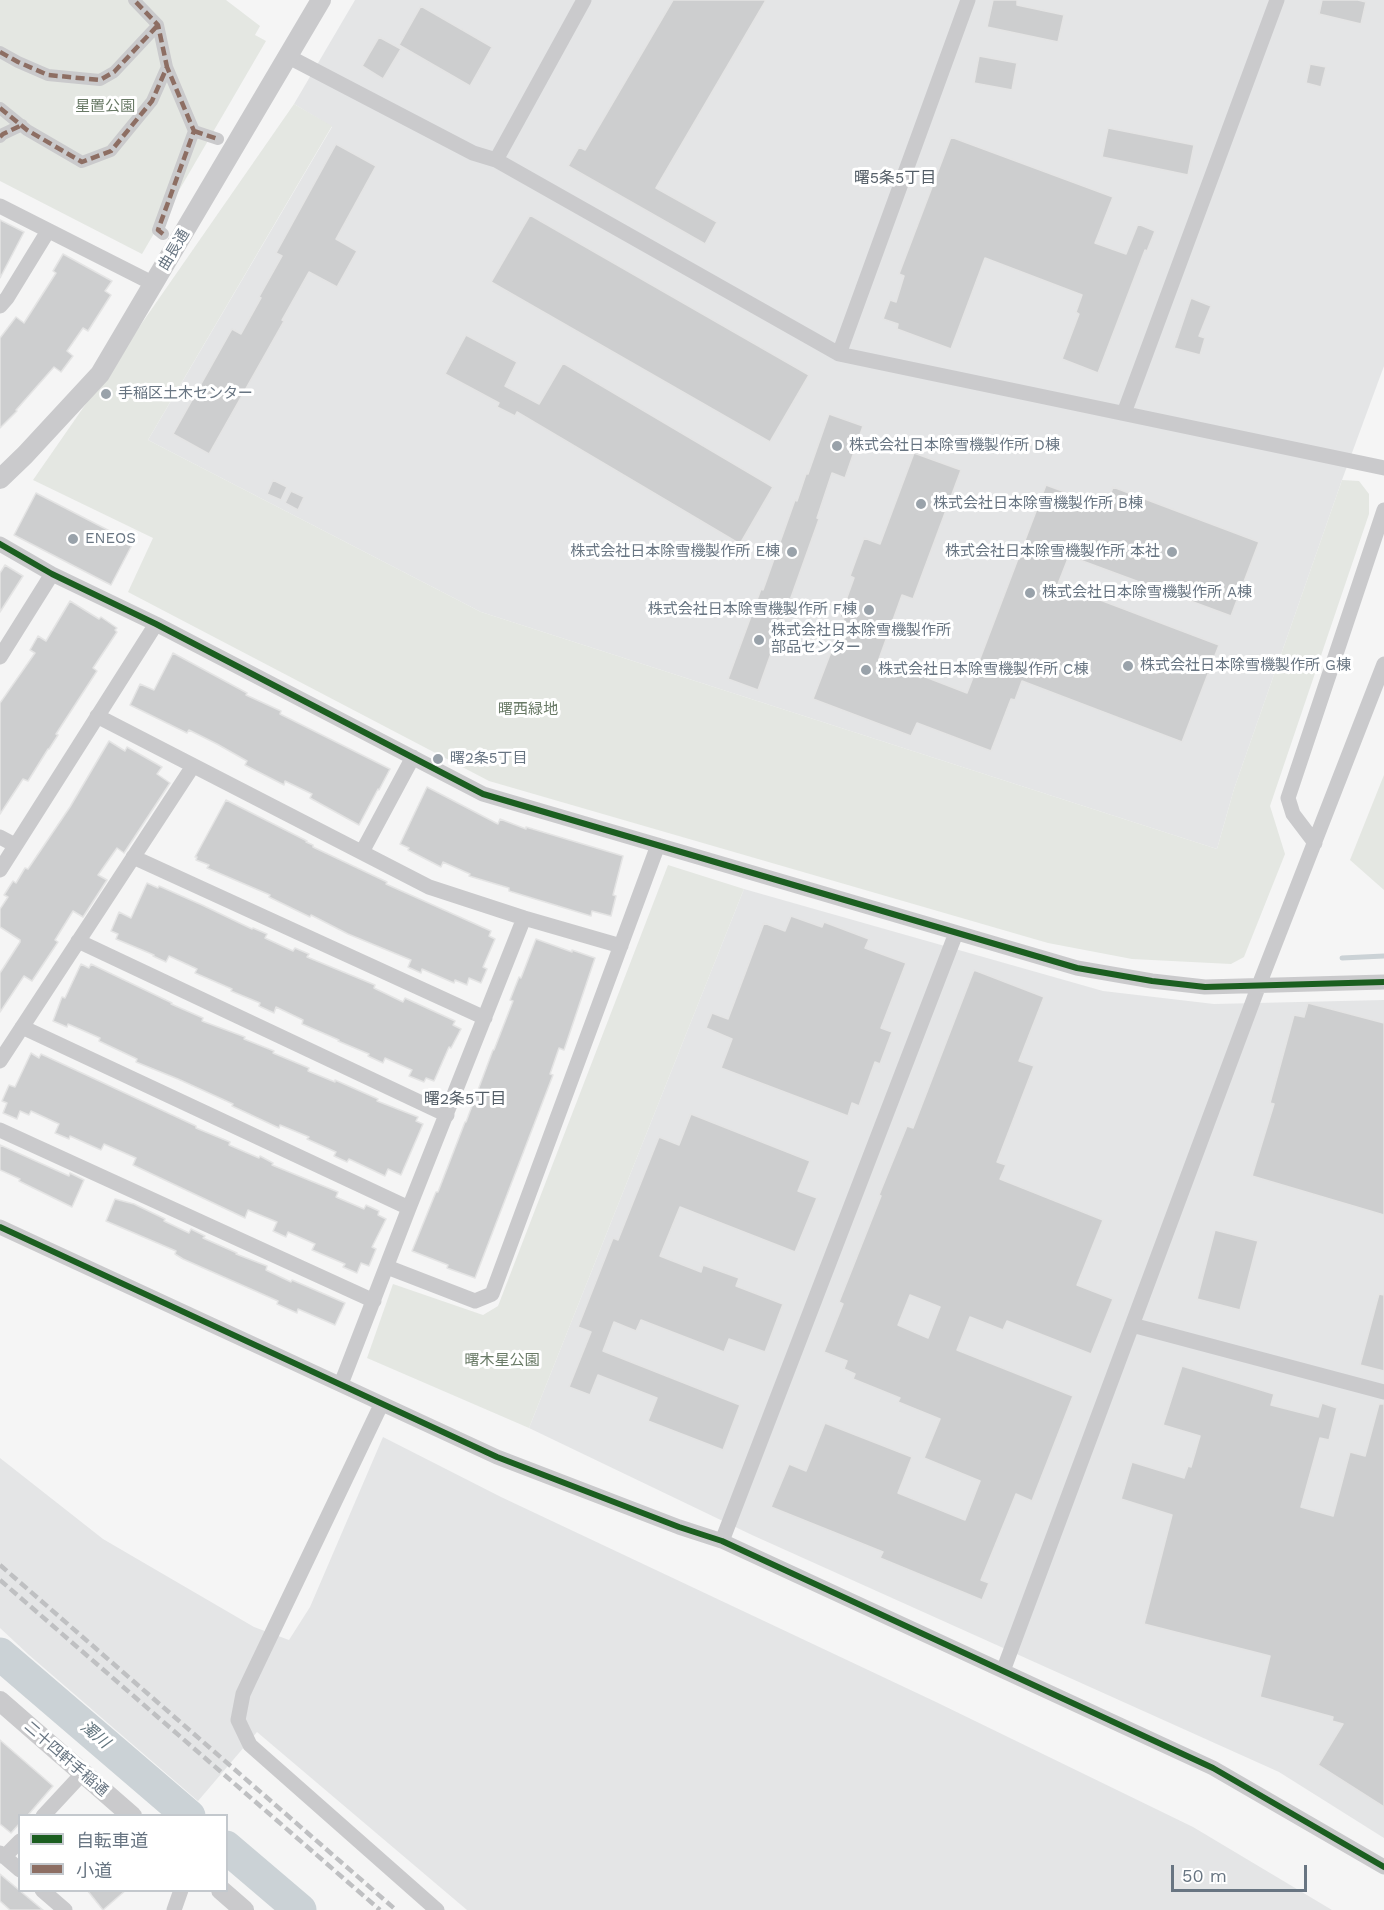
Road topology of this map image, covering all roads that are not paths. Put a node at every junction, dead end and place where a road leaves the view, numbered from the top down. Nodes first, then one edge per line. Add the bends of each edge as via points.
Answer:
1 (134, 0) edge
2 (321, 0) edge
3 (584, 0) edge
4 (968, 0) edge
5 (1277, 0) edge
6 (158, 25) junction
7 (0, 52) edge
8 (289, 57) junction
9 (167, 67) junction
10 (0, 108) edge
11 (22, 125) junction
12 (194, 131) junction
13 (0, 137) edge
14 (218, 139) dead end
15 (496, 160) junction
16 (0, 206) edge
17 (48, 231) junction
18 (163, 234) dead end
19 (154, 284) junction
20 (0, 306) edge
21 (839, 354) junction
22 (1124, 413) junction
23 (1384, 468) edge
24 (0, 479) edge
25 (1384, 510) edge
26 (0, 544) edge
27 (52, 574) junction
28 (156, 624) junction
29 (0, 657) edge
30 (1384, 664) edge
31 (98, 716) junction
32 (413, 757) junction
33 (193, 766) junction
34 (0, 837) edge
35 (1315, 843) junction
36 (15, 845) junction
37 (658, 845) junction
38 (362, 852) junction
39 (133, 857) junction
40 (0, 870) edge
41 (524, 918) junction
42 (956, 933) junction
43 (78, 941) junction
44 (621, 946) junction
45 (1384, 982) edge
46 (1259, 985) junction
47 (486, 1018) junction
48 (22, 1028) junction
49 (0, 1061) edge
50 (447, 1115) junction
51 (0, 1130) edge
52 (409, 1208) junction
53 (0, 1227) edge
54 (387, 1267) junction
55 (374, 1301) junction
56 (1132, 1324) junction
57 (341, 1384) junction
58 (1384, 1392) edge
59 (381, 1405) junction
60 (722, 1541) junction
61 (1003, 1671) junction
62 (0, 1701) edge
63 (82, 1774) junction
64 (44, 1814) edge
65 (131, 1814) edge
66 (18, 1843) edge
67 (2, 1855) edge
68 (1384, 1867) edge
69 (18, 1868) edge
70 (44, 1892) edge
71 (180, 1892) edge
72 (223, 1892) edge
73 (65, 1910) edge
74 (174, 1910) edge
75 (244, 1910) edge
76 (437, 1910) edge

1 - 6 street
2 - 8 street, 曲長通
3 - 15 street
4 - 21 street
5 - 22 street
6 - 7 street via 114,72 100,80 48,75
6 - 9 street
8 - 15 street via 474,153
8 - 19 street, 曲長通
9 - 11 street via 152,101 111,151 82,162
9 - 12 street
10 - 11 street
11 - 13 street
12 - 14 street
12 - 18 street via 158,230
15 - 21 street
16 - 17 street
17 - 19 street
17 - 20 street
19 - 24 street, 曲長通 via 100,374
21 - 22 street
22 - 23 street
25 - 35 street via 1288,798 1293,814
26 - 27 street
27 - 28 street
27 - 29 street
28 - 31 street
28 - 32 street
30 - 35 street
31 - 33 street
31 - 36 street
32 - 37 street via 483,794
32 - 38 street
33 - 38 street
33 - 39 street
34 - 36 street
35 - 46 street
36 - 40 street
37 - 42 street
37 - 44 street
38 - 41 street via 429,887
39 - 43 street
39 - 47 street
41 - 44 street
41 - 47 street
42 - 46 street via 1077,968 1152,981 1205,987
42 - 60 street
43 - 48 street
43 - 50 street
44 - 54 street via 492,1294 475,1302
45 - 46 street
46 - 56 street
47 - 50 street
48 - 49 street
48 - 52 street
50 - 52 street
51 - 55 street
52 - 54 street
53 - 57 street
54 - 55 street
55 - 57 street
56 - 58 street
56 - 61 street
57 - 59 street
59 - 60 street via 497,1457
59 - 76 street via 253,1671 238,1720 250,1745
60 - 61 street
61 - 68 street via 1213,1768
62 - 63 street, 二十四軒手稲通
63 - 64 street
63 - 65 street, 二十四軒手稲通
66 - 67 street
67 - 69 street
70 - 73 street
71 - 74 street
72 - 75 street

